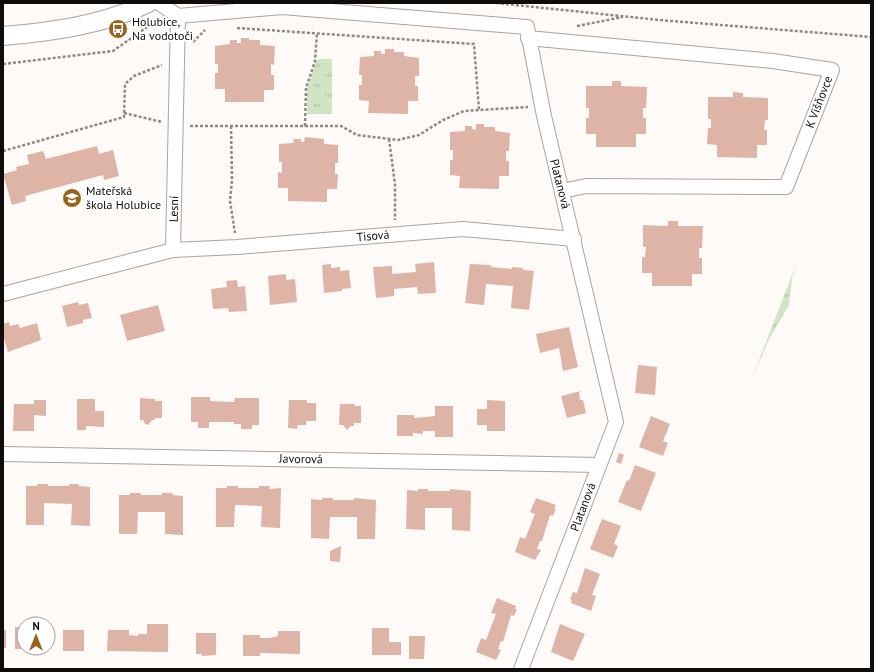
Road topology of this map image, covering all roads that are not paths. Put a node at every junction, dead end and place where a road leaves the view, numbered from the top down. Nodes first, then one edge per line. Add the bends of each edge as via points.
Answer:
1 (148, 3) edge
2 (169, 10) edge
3 (3, 36) edge
4 (528, 38) junction
5 (562, 191) junction
6 (574, 239) junction
7 (173, 250) junction
8 (3, 294) edge
9 (3, 454) edge
10 (598, 465) junction
11 (521, 669) edge

1 - 3 street via 132,11 59,30
2 - 4 street via 282,7 526,27
2 - 7 street, Lesní via 177,44
4 - 5 street, Platanová
4 - 5 street, K Višňovce via 773,61 832,70 786,187 586,186
5 - 6 street, Platanová
6 - 7 street, Tisová via 464,229
6 - 10 street, Platanová via 616,422
7 - 8 street
9 - 10 street, Javorová
10 - 11 street, Platanová

